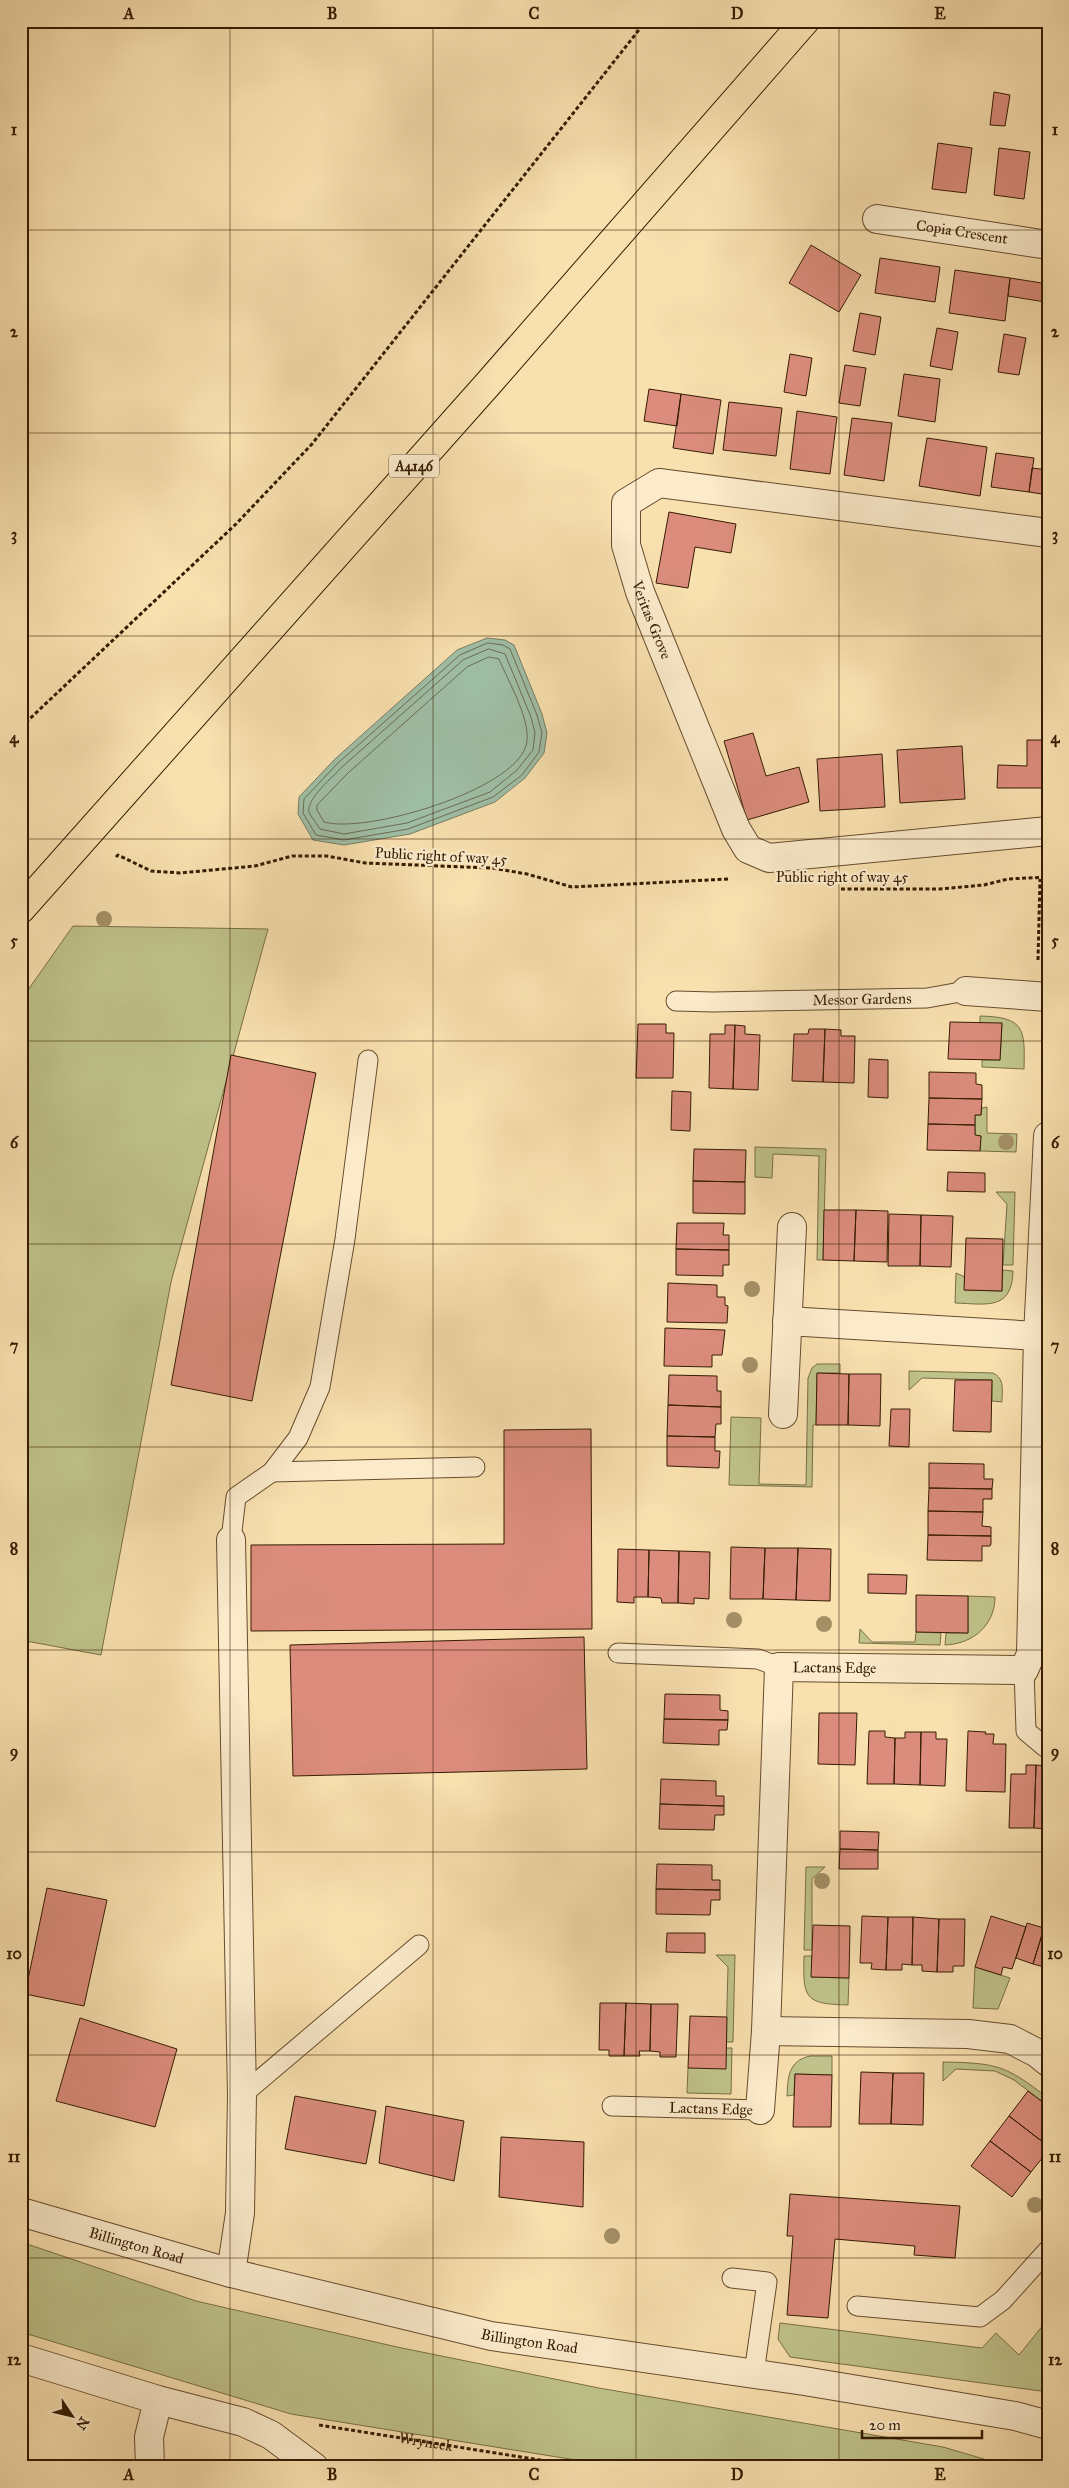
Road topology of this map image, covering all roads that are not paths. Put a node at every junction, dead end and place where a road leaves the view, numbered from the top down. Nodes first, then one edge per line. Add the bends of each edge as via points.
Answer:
1 (805, 21) edge
2 (877, 219) dead end
3 (1048, 245) edge
4 (1048, 533) edge
5 (1048, 831) edge
6 (21, 909) edge
7 (966, 991) joint
8 (1048, 997) edge
9 (676, 1001) dead end
10 (368, 1060) dead end
11 (1048, 1136) edge
12 (792, 1227) dead end
13 (786, 1321) junction
14 (1038, 1336) junction
15 (782, 1414) dead end
16 (475, 1467) dead end
17 (272, 1472) junction
18 (1040, 1517) edge
19 (230, 1540) joint
20 (618, 1653) dead end
21 (779, 1667) junction
22 (1024, 1670) junction
23 (1048, 1747) edge
24 (419, 1945) dead end
25 (766, 2031) junction
26 (1048, 2062) edge
27 (242, 2095) junction
28 (612, 2106) dead end
29 (760, 2110) joint
30 (21, 2212) edge
31 (1048, 2250) edge
32 (231, 2273) junction
33 (732, 2278) dead end
34 (857, 2306) dead end
35 (21, 2358) edge
36 (754, 2373) junction
37 (158, 2400) junction
38 (1048, 2424) edge
39 (150, 2467) edge
40 (314, 2467) edge

1 - 6 highway, A4146 via 474,400
2 - 3 street, Copia Crescent
4 - 5 street, Veritas Grove via 659,482 626,503 626,545 640,592 736,829 748,849 769,858
7 - 8 street, Messor Gardens
7 - 9 lane, Messor Gardens via 927,998
10 - 17 lane via 345,1240 320,1387 298,1438
11 - 14 street
12 - 13 street
13 - 14 street
13 - 15 street
14 - 18 street
16 - 17 lane
17 - 19 lane via 236,1497
18 - 22 street via 1031,1654
19 - 27 street
20 - 21 lane via 758,1659
21 - 22 street, Lactans Edge
21 - 25 street, Lactans Edge
22 - 23 lane via 1026,1731
24 - 27 lane
25 - 26 street via 968,2034 1010,2039
25 - 29 street, Lactans Edge
27 - 32 street via 240,2213
28 - 29 lane, Lactans Edge
30 - 32 street, Billington Road
31 - 34 lane via 1004,2300 980,2318
32 - 36 street, Billington Road via 491,2336
33 - 36 lane via 767,2282
35 - 37 street
36 - 38 street, Billington Road
37 - 39 street via 149,2437
37 - 40 street via 243,2422 271,2435

